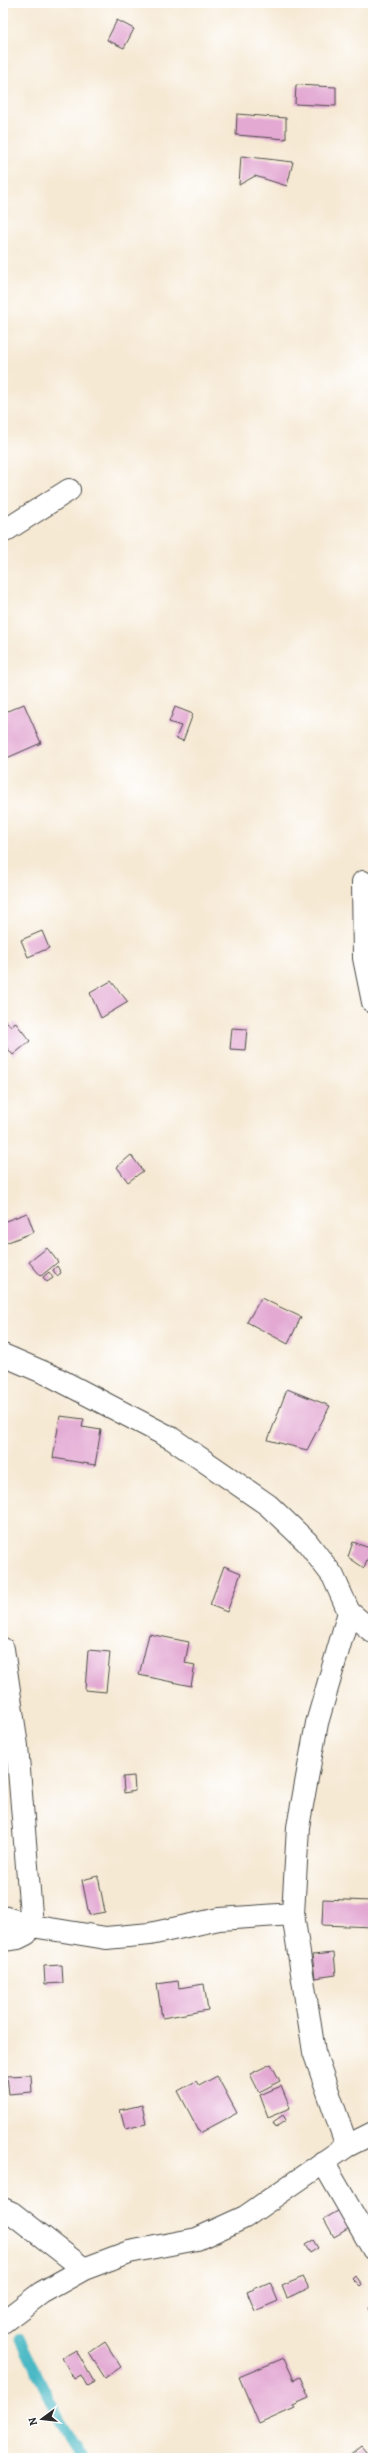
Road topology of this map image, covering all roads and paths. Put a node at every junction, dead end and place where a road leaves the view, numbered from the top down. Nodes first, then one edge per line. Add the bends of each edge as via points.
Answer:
1 (69, 490) dead end
2 (3, 532) edge
3 (364, 882) dead end
4 (373, 1002) edge
5 (3, 1355) edge
6 (349, 1612) junction
7 (373, 1632) edge
8 (3, 1649) edge
9 (293, 1914) junction
10 (3, 1917) edge
11 (29, 1925) junction
12 (3, 1940) edge
13 (373, 2133) edge
14 (347, 2146) junction
15 (323, 2162) junction
16 (3, 2209) edge
17 (373, 2249) edge
18 (84, 2269) junction
19 (3, 2322) edge

1 - 2 street
3 - 4 street via 364,958
5 - 6 street via 52,1376 171,1438 268,1505 307,1542 333,1576
6 - 7 street
6 - 9 street via 317,1723 299,1820
8 - 11 street via 17,1746
9 - 11 street via 219,1919 150,1934 106,1938
9 - 14 street via 314,2052
10 - 11 street
11 - 12 street via 26,1934
13 - 14 street
14 - 15 street
15 - 17 street
15 - 18 street via 245,2216 197,2239 129,2252
16 - 18 street via 12,2213
18 - 19 street via 41,2293

